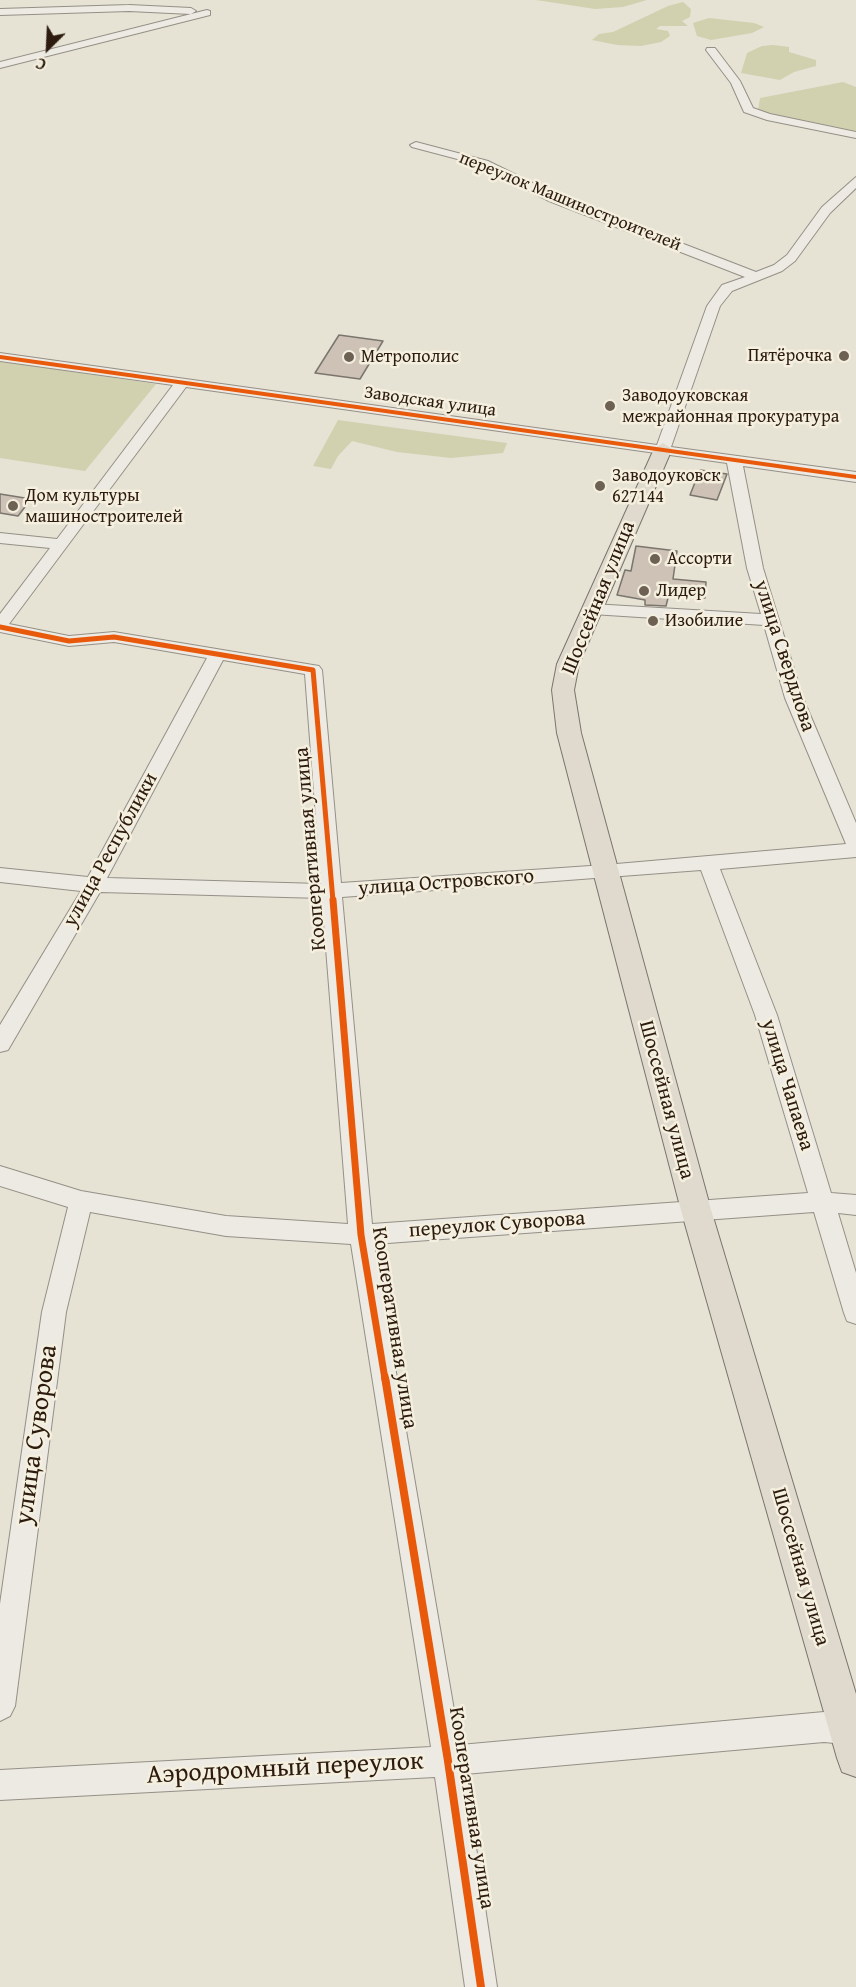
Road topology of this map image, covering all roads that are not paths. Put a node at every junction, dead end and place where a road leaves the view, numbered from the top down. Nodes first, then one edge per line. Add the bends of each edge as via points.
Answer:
1 (0, 12) edge
2 (711, 50) dead end
3 (0, 65) edge
4 (856, 135) edge
5 (416, 145) dead end
6 (856, 181) edge
7 (842, 196) junction
8 (856, 203) edge
9 (757, 277) junction
10 (0, 357) edge
11 (181, 384) junction
12 (663, 449) junction
13 (734, 459) junction
14 (856, 477) edge
15 (0, 538) edge
16 (61, 544) junction
17 (592, 609) junction
18 (771, 620) junction
19 (0, 626) edge
20 (218, 652) junction
21 (856, 848) edge
22 (707, 861) junction
23 (605, 872) junction
24 (0, 874) edge
25 (94, 885) junction
26 (330, 891) junction
27 (0, 1044) edge
28 (0, 1176) edge
29 (81, 1201) junction
30 (823, 1202) junction
31 (856, 1205) edge
32 (696, 1210) junction
33 (361, 1235) junction
34 (856, 1313) edge
35 (0, 1706) edge
36 (853, 1739) edge
37 (448, 1761) junction
38 (0, 1785) edge
39 (481, 1987) edge

1 - 3 street via 129,8 207,13
2 - 4 street via 736,83 748,110
5 - 9 street, переулок Машиностроителей via 484,163 553,198
6 - 7 street
7 - 8 street
7 - 9 street via 826,210 791,258
9 - 12 street via 727,288 714,306
10 - 11 street, Заводская улица
11 - 12 street, Заводская улица
11 - 16 street
12 - 13 street, Заводская улица
12 - 17 main road, Шоссейная улица
13 - 14 street, Заводская улица
13 - 18 street, улица Свердлова via 755,567
15 - 16 street
16 - 19 street
17 - 18 street
17 - 23 main road, Шоссейная улица via 568,664 563,690 569,733
18 - 21 street, улица Свердлова via 794,698
19 - 20 street via 69,641 114,637
20 - 25 street, улица Республики
20 - 26 street, Кооперативная улица via 313,670
21 - 22 street, улица Островского
22 - 23 street, улица Островского
22 - 30 street, улица Чапаева via 766,1015
23 - 26 street, улица Островского
23 - 32 main road, Шоссейная улица
24 - 25 street, улица Островского
25 - 26 street, улица Островского
25 - 27 street, улица Республики
26 - 33 street, Кооперативная улица
28 - 29 street, переулок Суворова
29 - 33 street, переулок Суворова via 226,1226
29 - 35 street, улица Суворова via 54,1312
30 - 31 street, переулок Суворова
30 - 32 street, переулок Суворова
30 - 34 street, улица Чапаева
32 - 33 street, переулок Суворова
32 - 36 main road, Шоссейная улица
33 - 37 street, Кооперативная улица
36 - 37 street, Аэродромный переулок via 824,1727
37 - 38 street, Аэродромный переулок
37 - 39 street, Кооперативная улица

